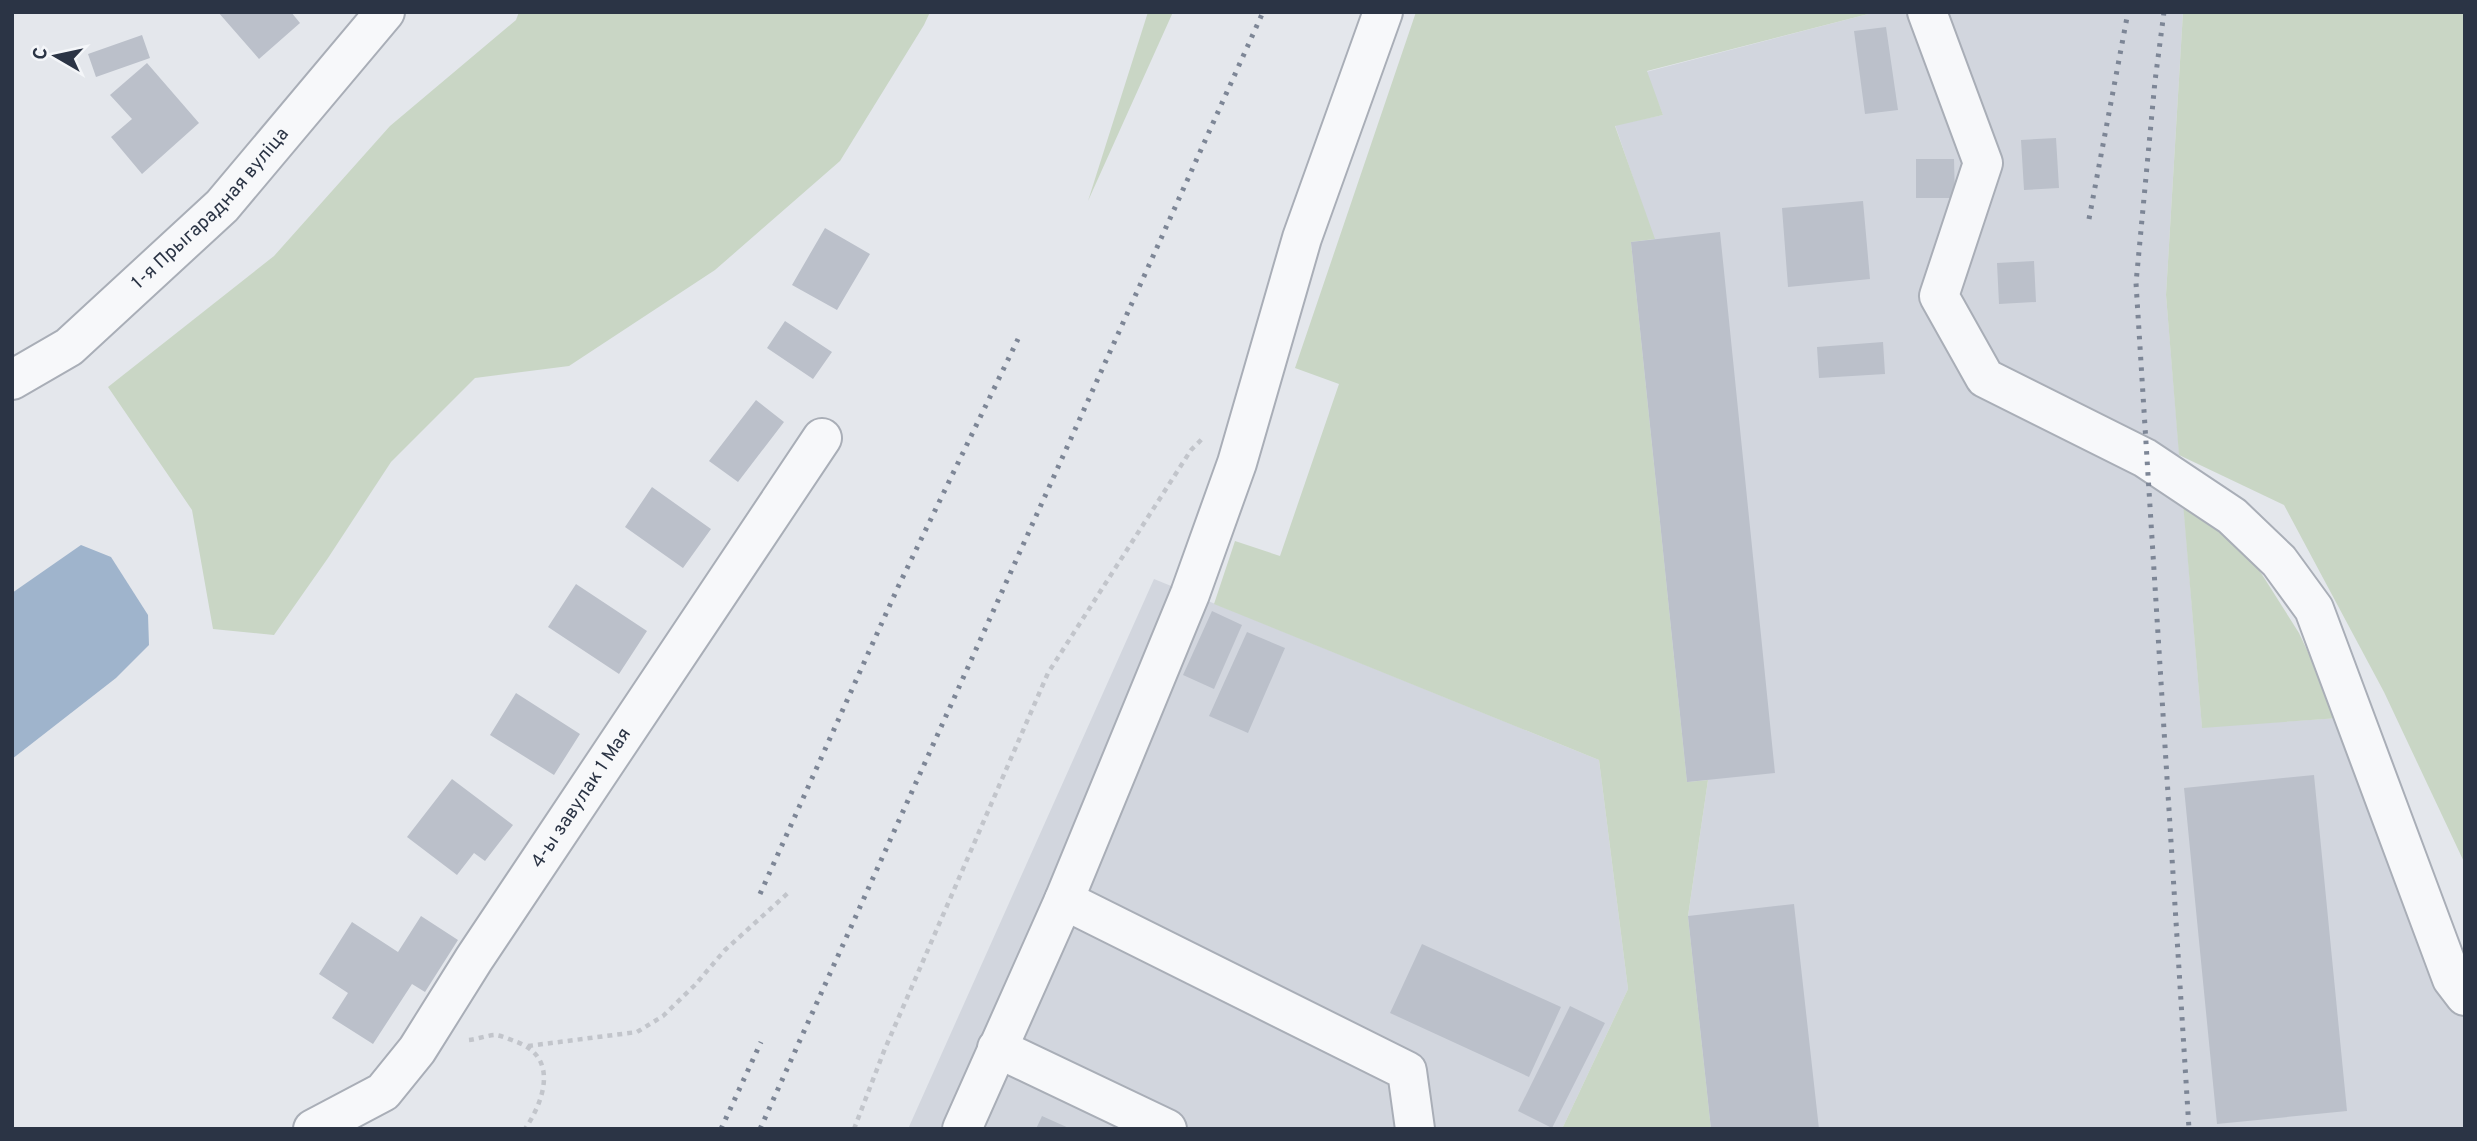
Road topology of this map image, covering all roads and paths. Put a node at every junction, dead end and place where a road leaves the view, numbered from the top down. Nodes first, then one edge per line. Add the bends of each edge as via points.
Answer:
1 (384, 12) edge
2 (1383, 12) edge
3 (1927, 12) edge
4 (12, 380) edge
5 (1210, 431) dead end
6 (822, 438) dead end
7 (788, 893) dead end
8 (1064, 900) junction
9 (2465, 996) edge
10 (528, 1046) junction
11 (998, 1048) junction
12 (417, 1050) junction
13 (313, 1129) edge
14 (524, 1129) edge
15 (854, 1129) edge
16 (962, 1129) edge
17 (1167, 1129) edge
18 (1415, 1129) edge

1 - 4 street, 1-я Прыгарадная вуліца via 222,206 69,347
2 - 8 street via 1302,238 1237,463 1190,594
3 - 9 street via 1983,163 1939,296 1985,378 2146,458 2232,516 2279,561 2314,608 2452,979
5 - 15 path via 1191,450 1048,673
6 - 12 street, 4-ы завулак 1 Мая
7 - 10 path via 725,950 663,1016 637,1032
8 - 11 street
8 - 18 street via 1407,1071
10 - 12 path via 497,1035
10 - 14 path via 544,1071 538,1109
11 - 16 street
11 - 17 street
12 - 13 street, 4-ы завулак 1 Мая via 383,1092

